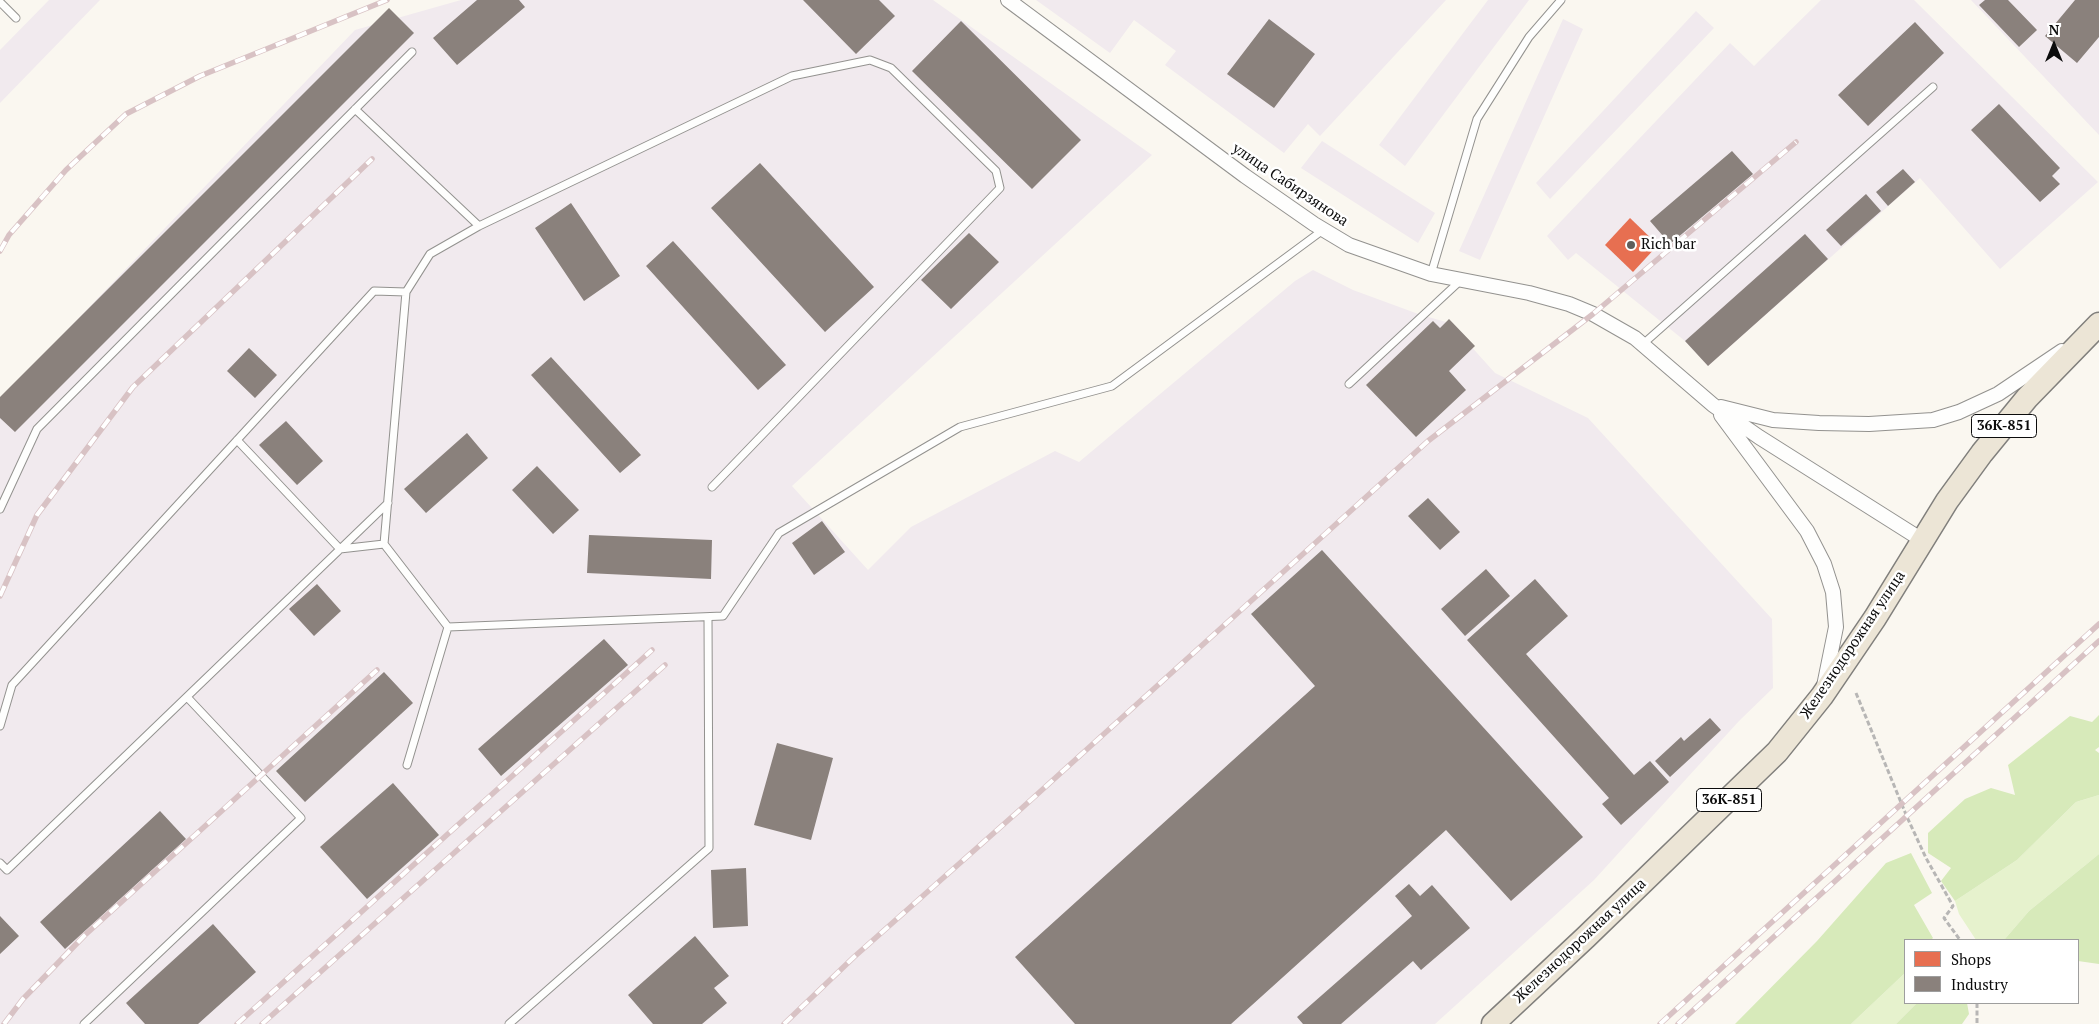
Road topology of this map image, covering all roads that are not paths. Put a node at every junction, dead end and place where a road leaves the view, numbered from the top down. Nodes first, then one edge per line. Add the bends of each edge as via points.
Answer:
1 (1008, 0) edge
2 (1561, 0) edge
3 (0, 2) edge
4 (16, 18) dead end
5 (412, 52) dead end
6 (1932, 87) dead end
7 (355, 109) junction
8 (479, 226) junction
9 (1324, 230) junction
10 (1430, 274) junction
11 (1461, 280) junction
12 (406, 292) junction
13 (2095, 328) edge
14 (1643, 344) junction
15 (1349, 384) dead end
16 (1713, 405) junction
17 (237, 440) junction
18 (712, 487) dead end
19 (388, 503) junction
20 (0, 509) edge
21 (1922, 540) junction
22 (384, 544) junction
23 (340, 548) junction
24 (708, 617) junction
25 (448, 627) junction
26 (1822, 696) junction
27 (187, 697) junction
28 (0, 726) edge
29 (407, 765) dead end
30 (0, 863) edge
31 (84, 1024) edge
32 (509, 1024) edge
33 (1493, 1024) edge

1 - 9 street, улица Сабирзянова via 1245,176
2 - 10 lane via 1529,37 1477,119
3 - 4 lane
5 - 7 lane
6 - 14 lane
7 - 8 lane
7 - 20 lane via 37,429
8 - 12 lane via 430,254
8 - 18 lane via 792,76 870,60 891,68 996,171 1000,188
9 - 10 street, улица Сабирзянова via 1350,244
9 - 24 lane via 1112,386 960,427 779,533 723,616
10 - 11 street, улица Сабирзянова
11 - 14 street, улица Сабирзянова via 1568,304 1593,314
11 - 15 lane
12 - 17 lane via 374,291
12 - 19 lane
13 - 16 street via 1998,394 1933,420 1869,424 1773,420
13 - 21 main road, Железнодорожная улица / 36К-851 via 2027,398 1982,453
14 - 16 street, улица Сабирзянова
16 - 21 street
16 - 26 street via 1807,530 1824,564 1833,592 1836,627
17 - 23 lane
17 - 28 lane via 12,685
19 - 22 lane
19 - 23 lane
21 - 26 main road, Железнодорожная улица / 36К-851 via 1875,618
22 - 23 lane
22 - 25 lane
23 - 27 lane
24 - 25 lane
24 - 32 lane via 709,848
25 - 29 lane
26 - 33 main road, Железнодорожная улица / 36К-851 via 1777,752 1734,795
27 - 30 lane via 7,870
27 - 31 lane via 301,818

